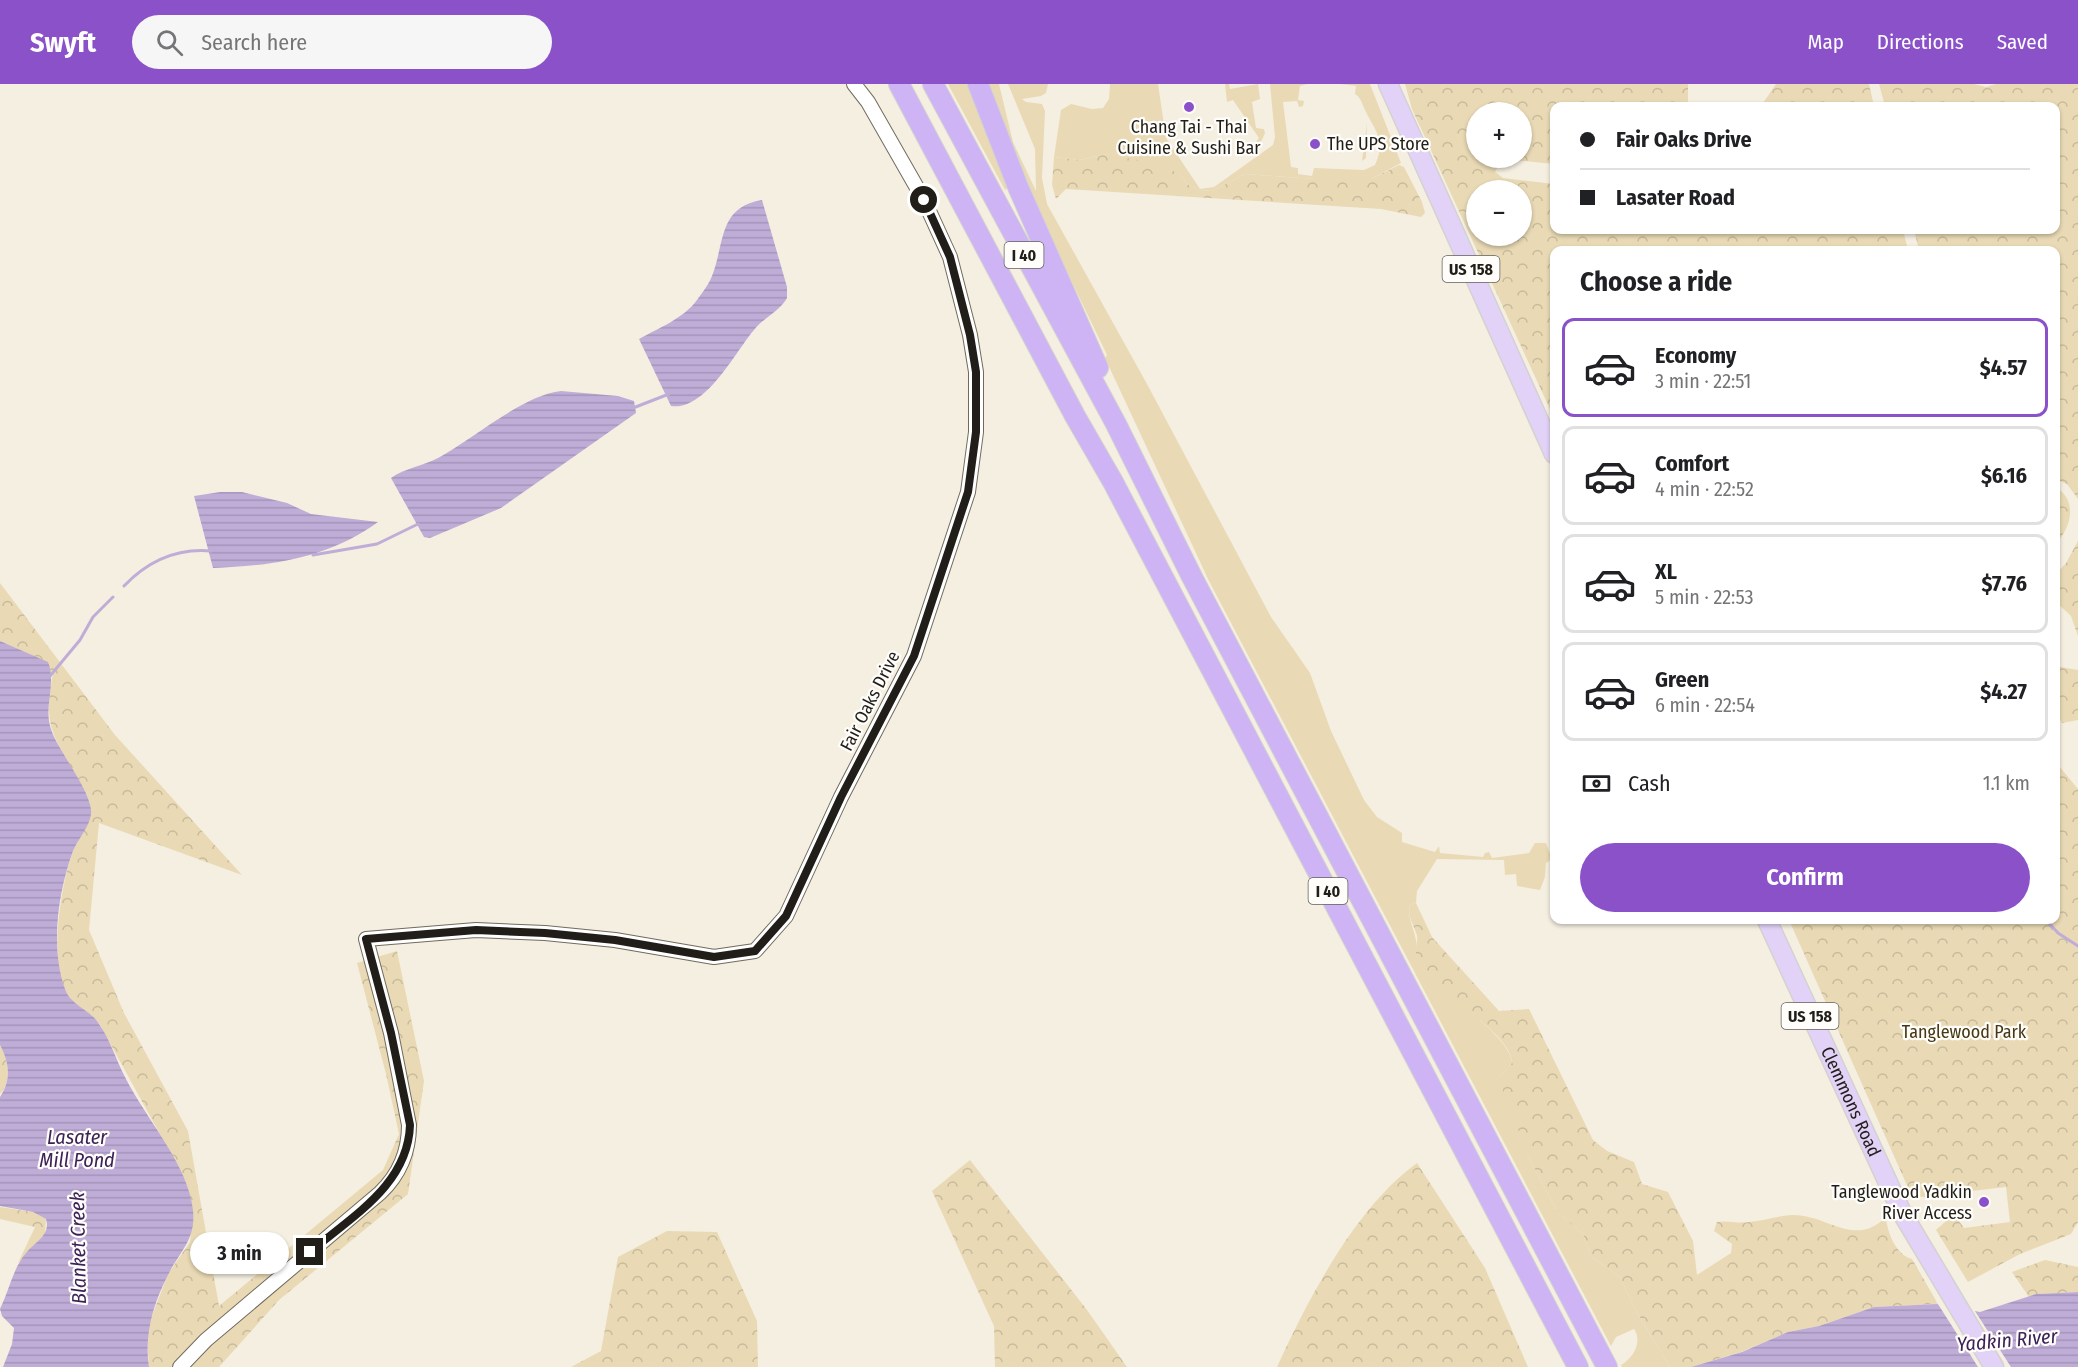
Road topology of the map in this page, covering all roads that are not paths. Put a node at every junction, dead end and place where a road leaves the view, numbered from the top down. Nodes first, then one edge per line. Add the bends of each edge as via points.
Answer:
1 (854, 84) edge
2 (933, 84) edge
3 (978, 84) edge
4 (1388, 84) edge
5 (900, 87) edge
6 (1116, 424) junction
7 (1550, 445) edge
8 (1769, 924) edge
9 (1604, 1362) edge
10 (180, 1367) edge
11 (1578, 1367) edge
12 (1994, 1367) edge

1 - 10 street, Fair Oaks Drive via 924,200 950,257 970,335 976,432 968,492 914,656 841,797 786,916 755,951 714,957 545,933 476,930 366,939 410,1125 401,1166 380,1193 206,1340
2 - 6 highway, I 40
3 - 6 highway via 1022,196 1111,398
4 - 7 main road, US 158
5 - 11 highway, I 40 via 1113,482
6 - 9 highway, I 40
8 - 12 main road, Clemmons Road / US 158 via 1921,1249

